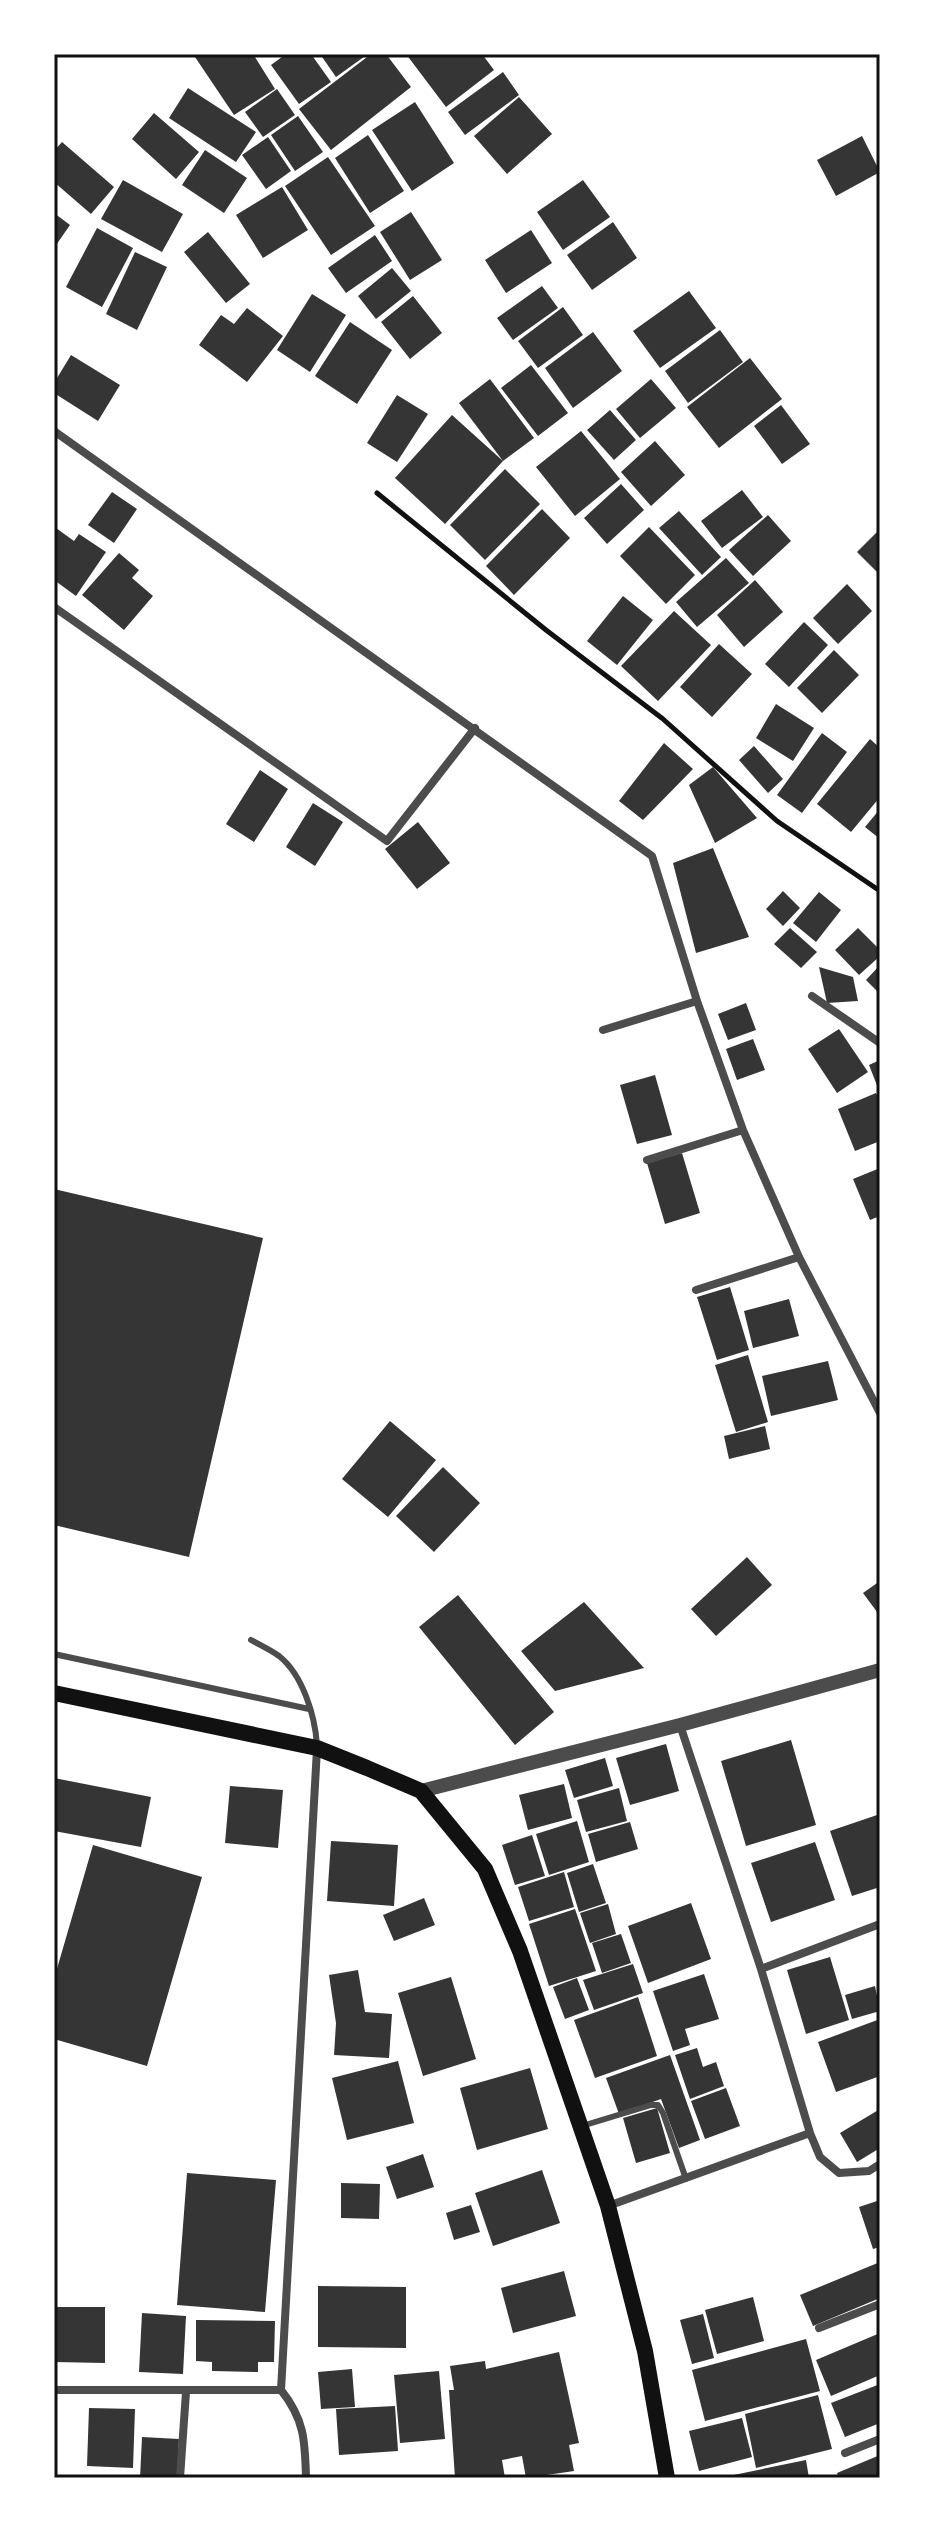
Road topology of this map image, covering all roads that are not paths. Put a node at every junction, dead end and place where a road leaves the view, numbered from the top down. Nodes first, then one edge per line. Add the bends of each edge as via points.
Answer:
1 (54, 431) edge
2 (54, 607) edge
3 (475, 728) junction
4 (812, 996) dead end
5 (697, 1001) junction
6 (603, 1030) dead end
7 (880, 1043) edge
8 (743, 1130) junction
9 (647, 1160) dead end
10 (799, 1257) junction
11 (696, 1290) dead end
12 (880, 1413) edge
13 (251, 1640) dead end
14 (54, 1654) edge
15 (880, 1670) edge
16 (54, 1693) edge
17 (309, 1709) junction
18 (680, 1725) junction
19 (317, 1748) junction
20 (421, 1791) junction
21 (880, 1924) edge
22 (761, 1969) junction
23 (582, 2126) junction
24 (810, 2133) junction
25 (880, 2164) edge
26 (686, 2179) junction
27 (608, 2206) junction
28 (880, 2304) edge
29 (819, 2328) dead end
30 (54, 2390) edge
31 (281, 2390) junction
32 (186, 2392) junction
33 (880, 2439) edge
34 (845, 2453) dead end
35 (180, 2478) edge
36 (306, 2478) edge
37 (667, 2478) edge

1 - 3 street
2 - 3 street via 387,841
3 - 5 street via 652,856
4 - 7 street
5 - 6 street
5 - 8 street
8 - 9 street
8 - 10 street
10 - 11 street
10 - 12 street
13 - 17 lane via 280,1657 297,1679
14 - 17 lane
15 - 18 street
16 - 19 main road
17 - 19 lane
18 - 20 street
18 - 22 street
19 - 20 main road
19 - 31 street
20 - 23 main road via 485,1869
21 - 22 street
22 - 24 street
23 - 26 lane via 658,2105
23 - 27 main road
24 - 25 street via 820,2157 839,2173 869,2171
24 - 26 street
26 - 27 street
27 - 37 main road via 645,2351
28 - 29 street
30 - 32 street
31 - 32 street
31 - 36 street via 296,2408 304,2436
32 - 35 street
33 - 34 street

